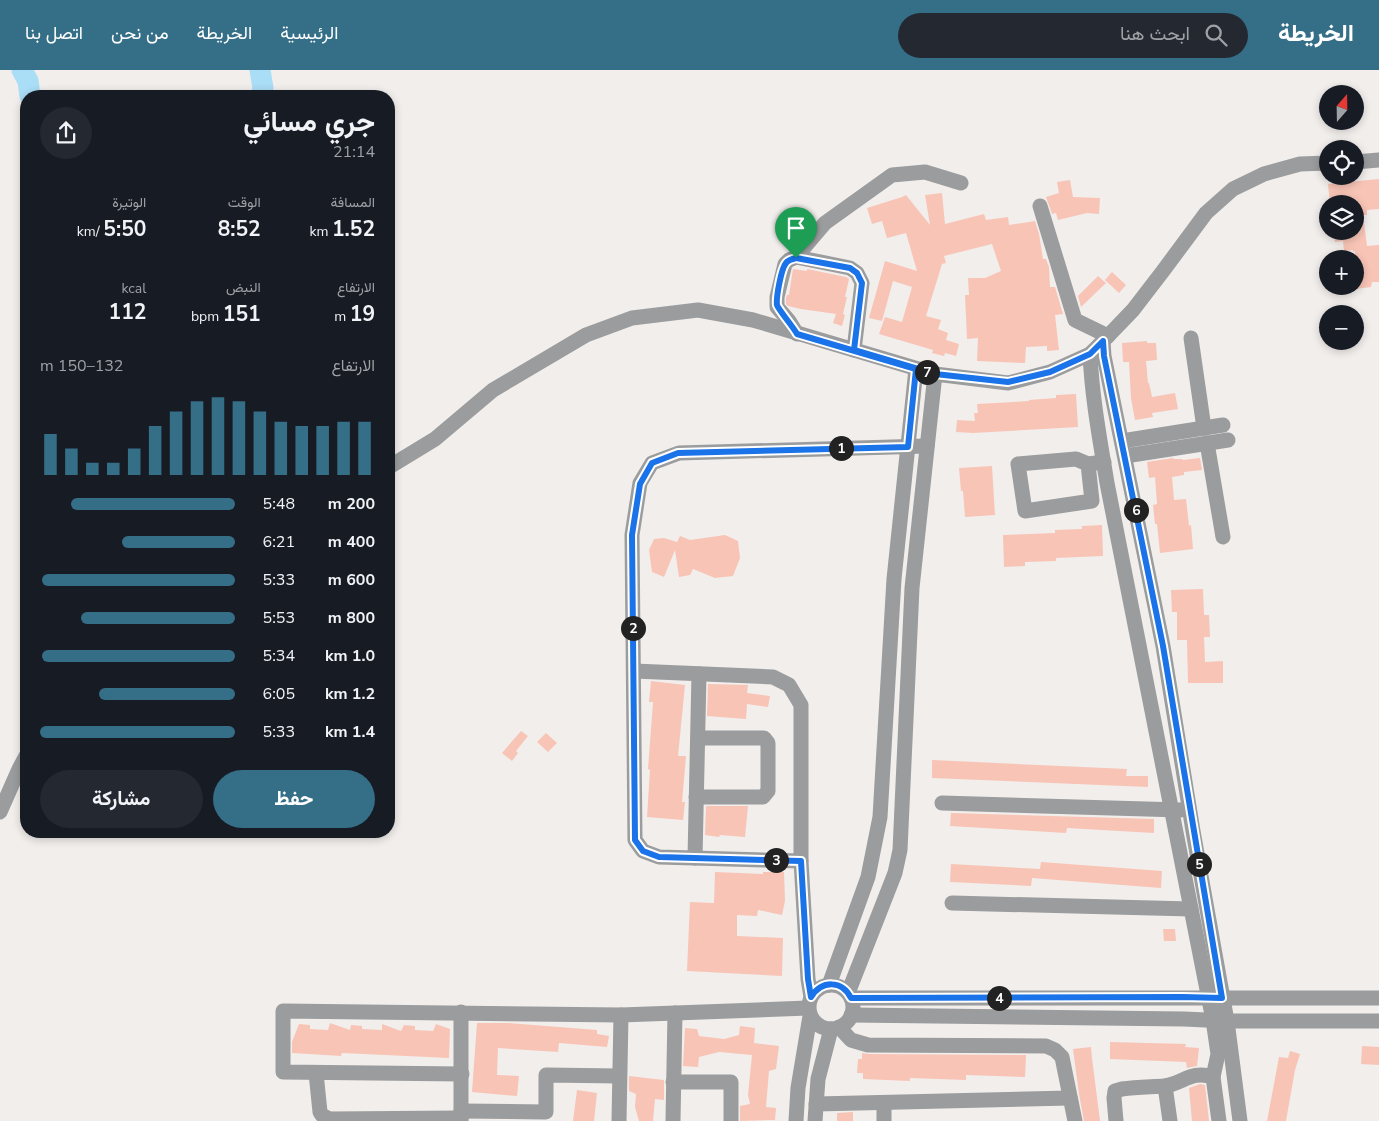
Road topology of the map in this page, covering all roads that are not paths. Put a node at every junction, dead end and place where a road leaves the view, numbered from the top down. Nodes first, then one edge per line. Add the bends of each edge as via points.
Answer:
1 (1379, 160) edge
2 (1364, 161) edge
3 (1319, 163) edge
4 (961, 183) dead end
5 (1040, 206) dead end
6 (796, 258) junction
7 (797, 334) junction
8 (1191, 338) dead end
9 (1105, 339) junction
10 (854, 350) junction
11 (1090, 354) junction
12 (916, 369) junction
13 (935, 374) junction
14 (1223, 425) dead end
15 (1204, 428) junction
16 (1228, 440) dead end
17 (1122, 441) junction
18 (1207, 443) junction
19 (928, 446) junction
20 (908, 447) junction
21 (1125, 456) junction
22 (395, 462) edge
23 (1104, 462) junction
24 (1088, 464) junction
25 (1107, 483) junction
26 (1090, 486) junction
27 (1223, 537) dead end
28 (634, 671) junction
29 (699, 674) junction
30 (698, 738) junction
31 (20, 766) edge
32 (696, 798) junction
33 (942, 803) dead end
34 (1172, 809) junction
35 (1190, 810) junction
36 (0, 812) edge
37 (695, 858) junction
38 (801, 861) junction
39 (952, 904) dead end
40 (1191, 909) junction
41 (830, 985) junction
42 (850, 996) junction
43 (1216, 998) junction
44 (1379, 998) edge
45 (810, 1007) junction
46 (461, 1012) junction
47 (675, 1013) junction
48 (621, 1015) junction
49 (851, 1015) junction
50 (1220, 1021) junction
51 (1379, 1021) edge
52 (835, 1028) junction
53 (1221, 1067) junction
54 (316, 1073) junction
55 (462, 1074) junction
56 (619, 1076) junction
57 (673, 1082) junction
58 (1165, 1086) junction
59 (1070, 1098) junction
60 (884, 1103) junction
61 (816, 1104) junction
62 (461, 1116) edge
63 (331, 1120) edge
64 (619, 1121) edge
65 (673, 1121) edge
66 (731, 1121) edge
67 (796, 1121) edge
68 (816, 1121) edge
69 (884, 1121) edge
70 (1075, 1121) edge
71 (1116, 1121) edge
72 (1170, 1121) edge
73 (1219, 1121) edge
74 (1240, 1121) edge

1 - 2 street
3 - 9 street via 1300,164 1264,174 1233,188 1206,212 1132,310
4 - 6 street via 925,172 892,175 825,223
5 - 9 street via 1075,320
6 - 7 street via 784,264 777,307
6 - 10 street via 850,268 857,273 862,283
7 - 10 street
7 - 22 street via 753,320 698,310 632,318 586,335 494,390 435,439
8 - 15 street
9 - 11 street
9 - 17 street via 1104,356
10 - 12 street
11 - 13 street via 1050,372 1008,382
11 - 23 street via 1092,391
12 - 13 street
12 - 20 street
13 - 19 street
14 - 15 street
15 - 17 street
16 - 18 street
17 - 21 street
18 - 21 street
18 - 27 street
19 - 20 street
19 - 42 street via 912,588 900,850 895,873
20 - 28 street via 678,453 652,463 640,484 632,535
20 - 41 street via 894,579 880,817 868,877
21 - 35 street via 1163,646
23 - 24 street
23 - 25 street
24 - 26 street
24 - 26 street via 1076,459 1018,464 1025,511 1092,501
25 - 26 street
25 - 34 street
28 - 29 street
28 - 37 street via 635,840 643,851 659,857
29 - 30 street
29 - 38 street via 774,677 789,685 800,705
30 - 32 street
30 - 32 street via 764,738 768,743 768,791 763,797
31 - 36 street
32 - 37 street
33 - 34 street
34 - 35 street
34 - 40 street
35 - 43 street
37 - 38 street
38 - 45 street
39 - 40 street
40 - 43 street
41 - 42 street via 840,986
41 - 45 street via 818,988
42 - 43 street
42 - 49 street via 853,1004
43 - 44 street
43 - 50 street
45 - 47 street
45 - 52 street via 815,1022 822,1027
45 - 67 street
46 - 48 street
46 - 54 street via 282,1010 283,1072
46 - 55 street
47 - 48 street
47 - 57 street
48 - 56 street
49 - 50 street
49 - 52 street via 844,1025
50 - 51 street
50 - 53 street via 1218,1054
52 - 59 street via 851,1040 868,1045 1046,1046 1062,1057
52 - 61 street via 818,1078
53 - 58 street
53 - 73 street
53 - 74 street
54 - 55 street
54 - 63 street via 320,1112
55 - 62 street
56 - 62 street via 546,1075 546,1112
56 - 64 street
57 - 65 street
57 - 66 street via 731,1082
58 - 71 street via 1115,1091
58 - 72 street
59 - 60 street
59 - 70 street
60 - 61 street
60 - 69 street
61 - 68 street
62 - 63 street

